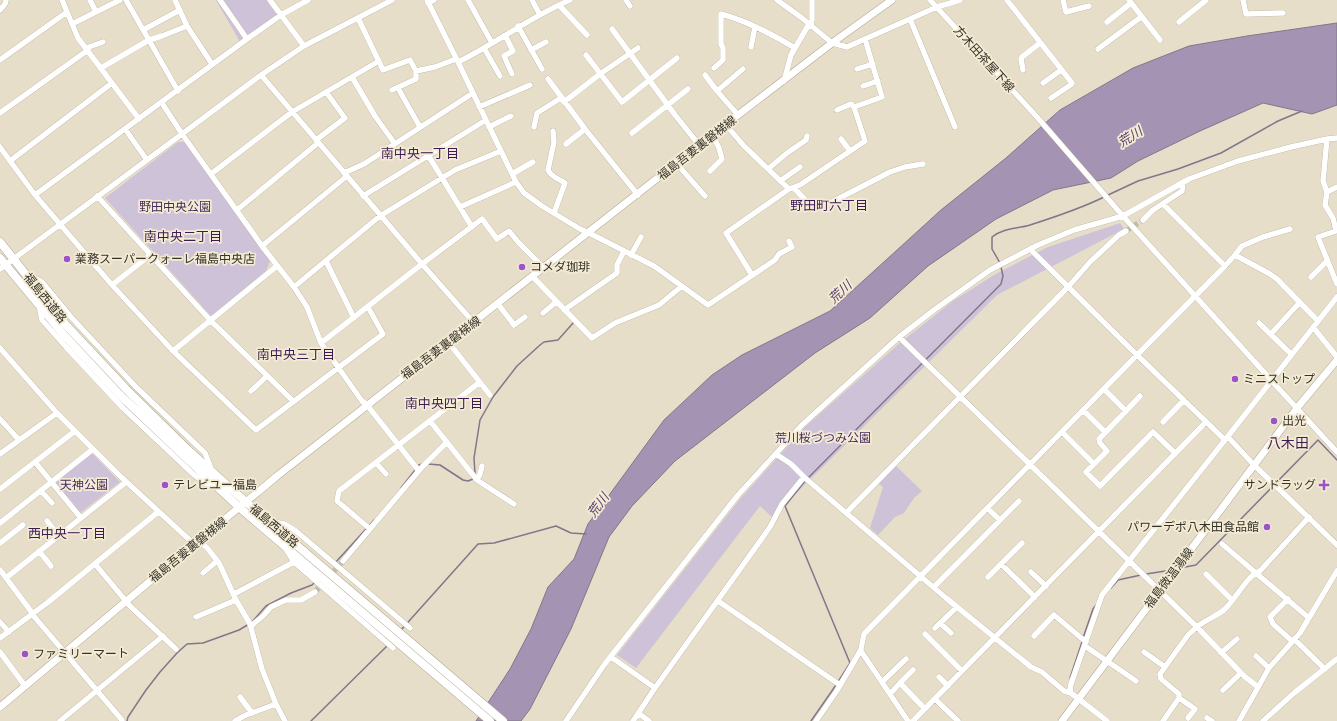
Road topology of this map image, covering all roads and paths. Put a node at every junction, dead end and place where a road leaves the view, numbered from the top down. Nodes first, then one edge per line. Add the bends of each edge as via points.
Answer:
1 (6, 0) edge
2 (62, 0) edge
3 (90, 0) edge
4 (120, 0) edge
5 (126, 0) edge
6 (175, 0) edge
7 (220, 0) edge
8 (270, 0) edge
9 (308, 0) edge
10 (434, 0) edge
11 (468, 0) edge
12 (532, 0) edge
13 (568, 0) edge
14 (626, 0) edge
15 (777, 0) edge
16 (812, 0) edge
17 (892, 0) edge
18 (930, 0) edge
19 (960, 0) edge
20 (1007, 0) edge
21 (1063, 0) edge
22 (1206, 0) edge
23 (1243, 0) edge
24 (389, 1) edge
25 (428, 2) edge
26 (1130, 2) edge
27 (559, 5) junction
28 (630, 6) dead end
29 (1089, 6) dead end
30 (937, 7) junction
31 (0, 10) edge
32 (180, 10) junction
33 (67, 12) junction
34 (96, 12) junction
35 (1283, 13) dead end
36 (281, 15) junction
37 (540, 15) junction
38 (1142, 17) junction
39 (358, 18) junction
40 (910, 19) junction
41 (1107, 22) dead end
42 (1179, 22) dead end
43 (72, 24) junction
44 (810, 24) junction
45 (187, 26) junction
46 (518, 26) junction
47 (754, 27) junction
48 (612, 29) dead end
49 (143, 30) junction
50 (505, 35) junction
51 (587, 35) dead end
52 (247, 39) junction
53 (865, 39) junction
54 (149, 40) junction
55 (1160, 40) dead end
56 (103, 42) dead end
57 (546, 42) dead end
58 (492, 43) junction
59 (832, 43) junction
60 (1040, 43) junction
61 (304, 46) junction
62 (751, 47) dead end
63 (484, 48) junction
64 (638, 48) dead end
65 (795, 48) junction
66 (87, 49) junction
67 (1098, 49) dead end
68 (531, 50) junction
69 (630, 54) junction
70 (586, 55) dead end
71 (676, 58) dead end
72 (0, 60) edge
73 (457, 60) junction
74 (379, 61) junction
75 (212, 64) junction
76 (873, 64) junction
77 (101, 68) junction
78 (714, 68) dead end
79 (743, 68) dead end
80 (542, 69) dead end
81 (857, 69) dead end
82 (1023, 70) dead end
83 (1061, 70) junction
84 (416, 71) junction
85 (512, 74) dead end
86 (600, 74) junction
87 (261, 75) junction
88 (705, 75) dead end
89 (500, 76) dead end
90 (352, 77) junction
91 (649, 79) junction
92 (548, 80) dead end
93 (878, 81) junction
94 (784, 82) junction
95 (112, 83) junction
96 (1043, 83) dead end
97 (530, 85) dead end
98 (862, 86) dead end
99 (398, 88) junction
100 (392, 90) dead end
101 (688, 90) dead end
102 (178, 91) junction
103 (716, 91) junction
104 (326, 92) junction
105 (472, 93) junction
106 (1051, 98) dead end
107 (563, 100) junction
108 (162, 103) junction
109 (668, 106) junction
110 (479, 107) junction
111 (854, 107) junction
112 (837, 110) dead end
113 (292, 112) junction
114 (0, 113) edge
115 (738, 115) junction
116 (511, 116) dead end
117 (139, 119) junction
118 (486, 120) junction
119 (726, 125) junction
120 (489, 126) junction
121 (420, 127) junction
122 (534, 127) dead end
123 (955, 127) dead end
124 (125, 129) junction
125 (585, 129) junction
126 (553, 131) dead end
127 (632, 133) dead end
128 (182, 134) junction
129 (713, 136) junction
130 (807, 136) dead end
131 (1337, 138) edge
132 (841, 139) dead end
133 (1327, 139) junction
134 (317, 142) junction
135 (395, 144) junction
136 (566, 144) dead end
137 (700, 146) junction
138 (0, 147) edge
139 (501, 151) junction
140 (850, 151) junction
141 (428, 156) junction
142 (147, 160) junction
143 (10, 161) junction
144 (533, 162) dead end
145 (677, 164) junction
146 (923, 164) dead end
147 (800, 167) dead end
148 (768, 169) junction
149 (710, 172) dead end
150 (211, 174) junction
151 (345, 174) junction
152 (512, 174) junction
153 (442, 178) junction
154 (780, 181) junction
155 (516, 182) junction
156 (1183, 183) junction
157 (1337, 187) edge
158 (791, 188) junction
159 (1327, 192) junction
160 (36, 195) junction
161 (638, 195) junction
162 (97, 196) junction
163 (363, 196) junction
164 (705, 196) dead end
165 (1163, 204) junction
166 (460, 207) junction
167 (237, 210) junction
168 (554, 213) junction
169 (1122, 215) junction
170 (380, 216) junction
171 (1143, 220) tunnel mouth
172 (59, 224) junction
173 (472, 227) junction
174 (1290, 229) dead end
175 (1126, 230) tunnel mouth
176 (589, 232) junction
177 (641, 237) dead end
178 (789, 241) dead end
179 (0, 242) edge
180 (262, 246) junction
181 (1031, 248) junction
182 (624, 251) junction
183 (631, 254) junction
184 (150, 255) junction
185 (1235, 255) junction
186 (0, 258) edge
187 (13, 259) junction
188 (326, 261) junction
189 (1327, 261) junction
190 (422, 264) junction
191 (277, 266) junction
192 (1225, 266) junction
193 (3, 267) edge
194 (544, 268) junction
195 (752, 275) junction
196 (533, 277) junction
197 (1311, 277) dead end
198 (1337, 284) edge
199 (112, 285) junction
200 (682, 286) junction
201 (294, 287) junction
202 (1068, 287) junction
203 (1195, 296) junction
204 (1337, 297) edge
205 (556, 302) junction
206 (1300, 302) junction
207 (498, 304) junction
208 (368, 307) junction
209 (564, 310) junction
210 (543, 313) dead end
211 (525, 317) dead end
212 (354, 318) junction
213 (211, 321) junction
214 (1318, 321) junction
215 (474, 323) junction
216 (1259, 323) dead end
217 (1313, 328) junction
218 (1271, 334) junction
219 (899, 337) junction
220 (322, 343) junction
221 (449, 343) junction
222 (0, 348) edge
223 (173, 352) junction
224 (1291, 354) junction
225 (1137, 355) junction
226 (1337, 359) edge
227 (339, 367) junction
228 (267, 376) junction
229 (1271, 380) junction
230 (480, 382) junction
231 (1104, 389) junction
232 (251, 391) dead end
233 (490, 395) dead end
234 (1140, 396) dead end
235 (960, 397) junction
236 (1184, 400) junction
237 (293, 401) junction
238 (367, 405) junction
239 (1297, 408) junction
240 (1083, 410) junction
241 (1126, 411) junction
242 (56, 413) junction
243 (0, 419) edge
244 (430, 421) junction
245 (1163, 422) dead end
246 (1206, 422) junction
247 (75, 431) junction
248 (1062, 432) junction
249 (1105, 432) junction
250 (1227, 438) junction
251 (19, 440) junction
252 (447, 442) junction
253 (399, 445) junction
254 (93, 449) junction
255 (1337, 452) edge
256 (1175, 453) junction
257 (0, 454) edge
258 (776, 454) junction
259 (35, 462) junction
260 (376, 463) junction
261 (1030, 464) junction
262 (1094, 464) junction
263 (1254, 465) junction
264 (482, 466) dead end
265 (419, 468) junction
266 (386, 474) dead end
267 (804, 477) junction
268 (477, 480) junction
269 (52, 482) junction
270 (126, 482) junction
271 (0, 489) edge
272 (41, 490) junction
273 (1019, 501) dead end
274 (52, 503) dead end
275 (514, 504) dead end
276 (243, 505) junction
277 (987, 508) junction
278 (158, 512) junction
279 (846, 513) junction
280 (1309, 517) junction
281 (81, 518) junction
282 (1000, 520) junction
283 (47, 521) dead end
284 (268, 521) junction
285 (0, 523) edge
286 (23, 525) dead end
287 (368, 527) junction
288 (1098, 532) junction
289 (59, 536) junction
290 (197, 542) junction
291 (0, 543) edge
292 (1022, 543) dead end
293 (283, 544) junction
294 (1222, 544) dead end
295 (1337, 545) edge
296 (39, 551) junction
297 (218, 561) junction
298 (343, 561) tunnel mouth
299 (294, 562) junction
300 (1129, 562) junction
301 (95, 564) junction
302 (1001, 564) junction
303 (51, 566) dead end
304 (0, 570) edge
305 (1337, 571) edge
306 (1031, 572) dead end
307 (203, 573) dead end
308 (1257, 573) junction
309 (1206, 574) dead end
310 (921, 576) junction
311 (988, 577) dead end
312 (6, 578) junction
313 (1046, 586) junction
314 (934, 587) junction
315 (1160, 591) junction
316 (315, 592) tunnel mouth
317 (235, 597) junction
318 (1035, 597) junction
319 (1288, 599) junction
320 (126, 600) junction
321 (1232, 600) junction
322 (718, 601) junction
323 (957, 606) junction
324 (365, 608) junction
325 (33, 614) junction
326 (196, 617) dead end
327 (1310, 618) junction
328 (0, 622) edge
329 (940, 623) junction
330 (250, 624) junction
331 (1197, 627) junction
332 (410, 628) dead end
333 (935, 628) dead end
334 (8, 632) junction
335 (951, 633) dead end
336 (924, 634) dead end
337 (163, 636) junction
338 (1034, 636) dead end
339 (0, 638) edge
340 (995, 638) junction
341 (1238, 639) dead end
342 (1293, 640) junction
343 (1086, 644) junction
344 (393, 648) dead end
345 (176, 649) dead end
346 (861, 651) junction
347 (0, 652) edge
348 (1144, 652) dead end
349 (64, 653) junction
350 (1221, 653) junction
351 (1256, 656) dead end
352 (611, 657) junction
353 (906, 659) dead end
354 (1337, 660) edge
355 (1107, 661) junction
356 (1165, 667) junction
357 (1269, 668) junction
358 (1325, 669) junction
359 (913, 670) dead end
360 (962, 671) junction
361 (1241, 672) junction
362 (939, 677) dead end
363 (1136, 681) dead end
364 (882, 682) junction
365 (900, 684) junction
366 (840, 685) junction
367 (25, 686) junction
368 (948, 686) junction
369 (1258, 687) junction
370 (655, 688) junction
371 (1223, 690) dead end
372 (97, 691) junction
373 (890, 694) junction
374 (1071, 694) junction
375 (240, 697) dead end
376 (935, 698) junction
377 (1179, 698) junction
378 (1078, 699) junction
379 (276, 704) junction
380 (0, 707) edge
381 (925, 709) junction
382 (252, 713) junction
383 (638, 713) junction
384 (1188, 718) dead end
385 (60, 721) edge
386 (122, 721) edge
387 (235, 721) edge
388 (285, 721) edge
389 (490, 721) edge
390 (503, 721) edge
391 (566, 721) edge
392 (633, 721) edge
393 (649, 721) edge
394 (816, 721) edge
395 (908, 721) edge
396 (913, 721) edge
397 (958, 721) edge
398 (1062, 721) edge
399 (1107, 721) edge
400 (1163, 721) edge
401 (1239, 721) edge
402 (1263, 721) edge

1 - 31 street
2 - 33 street
3 - 34 street
4 - 34 street
5 - 49 street
6 - 32 street
7 - 52 street
8 - 36 street
9 - 36 street
10 - 25 street
11 - 58 street
12 - 37 street
13 - 27 street
14 - 28 street
15 - 44 street
16 - 44 street
17 - 59 main road, 福島吾妻裏磐梯線
18 - 30 street, 方木田茶屋下線
19 - 30 street
20 - 60 street
21 - 29 street via 1066,12
22 - 42 street
23 - 35 street via 1246,14
24 - 39 street
25 - 73 street
26 - 38 street
26 - 41 street
27 - 37 street
27 - 51 street
30 - 40 street
30 - 169 street, 方木田茶屋下線
32 - 45 street
32 - 49 street
33 - 43 street
33 - 72 street
34 - 43 street
36 - 52 street
36 - 61 street
37 - 46 street
38 - 55 street
38 - 67 street
39 - 61 street
39 - 74 street
40 - 53 street
40 - 123 street
43 - 66 street via 78,38
44 - 59 street
44 - 65 street
45 - 54 street
45 - 75 street
46 - 50 street
46 - 68 street
47 - 62 street
47 - 65 street
47 - 78 street via 721,14 723,60
48 - 69 street
49 - 54 street
50 - 58 street
50 - 85 street via 513,50 504,56
52 - 75 street
53 - 59 street via 846,47
53 - 76 street
54 - 77 street
54 - 102 street
56 - 66 street
57 - 68 street
58 - 63 street
59 - 94 main road, 福島吾妻裏磐梯線
60 - 82 street via 1022,56
60 - 83 street
61 - 87 street
63 - 73 street
63 - 89 street
64 - 69 street
65 - 94 street
66 - 77 street
66 - 114 street
68 - 80 street
69 - 86 street
69 - 91 street
70 - 86 street
71 - 91 street
73 - 84 street
73 - 105 street
74 - 84 street via 384,70 410,60
74 - 90 street
75 - 102 street
76 - 81 street
76 - 93 street
77 - 95 street
79 - 103 street
83 - 96 street
83 - 106 street via 1072,84
84 - 99 street via 416,79
86 - 91 street via 622,102
86 - 107 street
87 - 113 street
87 - 128 street
88 - 103 street
90 - 104 street
90 - 135 street
91 - 109 street
92 - 107 street
93 - 98 street
93 - 111 street via 882,97
94 - 115 main road, 福島吾妻裏磐梯線
95 - 117 street
95 - 143 street
97 - 110 street
99 - 100 street
99 - 121 street
101 - 109 street
102 - 108 street
103 - 115 street
104 - 113 street
104 - 134 street via 345,118
105 - 110 street
105 - 121 street
107 - 122 street via 537,113
107 - 125 street
108 - 117 street
108 - 128 street
109 - 127 street
109 - 137 street
110 - 118 street
111 - 112 street via 851,104
111 - 140 street via 865,141
113 - 134 street
113 - 150 street
115 - 119 main road, 福島吾妻裏磐梯線
116 - 120 street
117 - 124 street
118 - 120 street
118 - 141 street
119 - 129 main road, 福島吾妻裏磐梯線
119 - 148 street
120 - 139 street
121 - 135 street
124 - 142 street
124 - 160 street
125 - 136 street
125 - 161 street
126 - 168 street via 554,142 548,170 553,177 565,183
128 - 142 street
128 - 150 street
129 - 137 main road, 福島吾妻裏磐梯線
129 - 149 street via 722,159
130 - 148 street via 806,140
131 - 133 street
132 - 140 street
133 - 156 street via 1238,161
133 - 159 street via 1323,181
134 - 151 street
134 - 167 street
135 - 151 street
137 - 145 main road, 福島吾妻裏磐梯線
138 - 143 street
139 - 152 street
139 - 153 street via 461,167
140 - 158 street via 800,185
141 - 153 street
141 - 163 street
142 - 162 street
143 - 160 street
144 - 152 street
145 - 161 main road, 福島吾妻裏磐梯線
145 - 164 street
146 - 158 street via 890,172 830,202 810,205
147 - 154 street
148 - 154 street
150 - 167 street
151 - 163 street
151 - 180 street
152 - 155 street
153 - 166 street
153 - 170 street
154 - 158 street
155 - 166 street
155 - 168 street via 524,193
156 - 165 street via 1182,191
156 - 169 street
157 - 159 street
158 - 195 street via 726,233
159 - 189 street via 1325,205 1333,218 1336,231 1318,237
160 - 172 street
161 - 176 main road, 福島吾妻裏磐梯線
162 - 172 street
162 - 184 street
163 - 170 street
165 - 171 street
165 - 192 street
166 - 173 street
167 - 180 street
168 - 176 street
169 - 181 street via 1074,230
169 - 203 street, 方木田茶屋下線
170 - 188 street
170 - 190 street
172 - 187 street
172 - 199 street
173 - 190 street
173 - 194 street via 482,219 497,239 509,231
174 - 185 street via 1242,246
175 - 202 street via 1090,262
176 - 182 street
176 - 194 main road, 福島吾妻裏磐梯線
177 - 183 street
178 - 195 street via 792,247
179 - 187 highway, 福島西道路
180 - 191 street
181 - 202 street
181 - 219 street via 990,270
182 - 183 street
182 - 209 street via 616,265 617,273
183 - 200 street via 654,266
184 - 199 street
184 - 213 street
185 - 192 street
185 - 206 street via 1277,279
186 - 193 highway, 福島西道路
187 - 193 street
187 - 276 highway, 福島西道路 via 66,325 126,389 212,471
188 - 201 street
188 - 212 street
189 - 197 street
189 - 198 street
190 - 208 street
190 - 215 street
191 - 201 street
191 - 213 street
192 - 203 street
193 - 276 highway, 福島西道路 via 119,394 216,486
194 - 196 main road, 福島吾妻裏磐梯線
195 - 200 street via 710,307
196 - 205 street
196 - 207 main road, 福島吾妻裏磐梯線
199 - 223 street
200 - 209 street via 659,305 615,323 592,338
201 - 220 street via 307,307
202 - 225 street
202 - 235 street
203 - 225 street
203 - 229 street, 方木田茶屋下線
204 - 214 street
205 - 209 street
205 - 210 street
206 - 214 street
206 - 218 street
207 - 211 street via 514,325
207 - 215 main road, 福島吾妻裏磐梯線
208 - 212 street
208 - 227 street via 383,334
212 - 220 street
213 - 223 street
213 - 228 street
214 - 217 street
215 - 221 main road, 福島吾妻裏磐梯線
216 - 218 street
217 - 224 street
217 - 226 street
218 - 224 street
219 - 235 street
219 - 258 street via 802,425
220 - 227 street
221 - 230 street
221 - 238 main road, 福島吾妻裏磐梯線
222 - 242 street
223 - 237 street via 256,430
224 - 229 street
225 - 231 street
225 - 236 street
226 - 239 main road, 福島微温湯線
227 - 237 street
227 - 238 street
228 - 232 street
228 - 237 street
229 - 239 street, 方木田茶屋下線
229 - 250 street
230 - 233 street
230 - 244 street
231 - 240 street
231 - 241 street
234 - 241 street
235 - 261 street
235 - 279 street
236 - 245 street
236 - 246 street
238 - 253 street
238 - 276 main road, 福島吾妻裏磐梯線
239 - 255 street, 方木田茶屋下線
239 - 263 main road, 福島微温湯線
240 - 248 street
240 - 249 street
241 - 249 street
242 - 247 street
242 - 251 street
243 - 251 street
244 - 252 street
244 - 253 street
246 - 250 street
246 - 256 street
247 - 254 street
247 - 259 street
248 - 261 street
248 - 262 street
249 - 262 street via 1099,439 1107,451
250 - 263 street
250 - 300 street
251 - 257 street
252 - 265 street
252 - 268 street
253 - 260 street
253 - 265 street
254 - 269 street
254 - 270 street
256 - 262 street via 1153,432 1100,486 1086,472
256 - 288 street
258 - 267 street
258 - 352 street via 738,495
259 - 269 street
259 - 271 street
260 - 266 street
260 - 287 street via 339,491 337,501
261 - 277 street
261 - 288 street
263 - 280 street
263 - 315 main road, 福島微温湯線
264 - 268 street
265 - 287 street
267 - 279 street
267 - 322 street via 782,504 770,528
268 - 275 street
269 - 272 street
269 - 281 street
270 - 278 street
270 - 281 street
272 - 274 street
272 - 285 street
273 - 282 street
276 - 284 highway, 福島西道路
276 - 290 main road, 福島吾妻裏磐梯線
276 - 293 highway, 福島西道路
277 - 282 street
277 - 310 street
278 - 290 street
278 - 301 street
279 - 310 street
280 - 295 street
280 - 308 street
281 - 289 street
282 - 314 street
283 - 289 street
284 - 324 highway, 福島西道路
284 - 332 street via 284,524 296,531
286 - 291 street
287 - 298 street
288 - 300 street
288 - 313 street
289 - 296 street
290 - 297 street
290 - 320 main road, 福島吾妻裏磐梯線
292 - 302 street
293 - 299 street
293 - 324 highway, 福島西道路
294 - 308 street
296 - 303 street
296 - 312 street
297 - 307 street
297 - 317 street
299 - 317 street
299 - 344 street
300 - 315 street
300 - 343 street via 1102,595
301 - 320 street
301 - 325 street
302 - 311 street
302 - 318 street
304 - 312 street
305 - 327 street
306 - 313 street
308 - 319 street
308 - 321 street via 1248,579
309 - 321 street
310 - 314 street
310 - 346 street via 864,634
312 - 325 street
313 - 318 street
314 - 323 street
315 - 331 street
315 - 355 main road, 福島微温湯線
316 - 330 street via 301,600 286,600 271,607
317 - 326 street
317 - 330 street
318 - 340 street
319 - 327 street
319 - 342 street via 1270,617 1274,624
320 - 337 street
320 - 349 main road, 福島吾妻裏磐梯線
321 - 331 street via 1223,610
322 - 366 street
322 - 370 street
323 - 329 street
323 - 340 street
324 - 389 highway, 福島西道路
324 - 390 highway, 福島西道路
325 - 334 street
325 - 349 street
327 - 342 street
328 - 334 street
329 - 333 street
329 - 335 street
330 - 379 street via 262,669
331 - 350 street
331 - 356 street via 1188,635
334 - 339 street
336 - 360 street
337 - 345 street
337 - 372 street
338 - 343 street via 1054,616
340 - 360 street
340 - 374 street via 1031,668 1042,672
341 - 350 street
342 - 357 street
342 - 358 street
343 - 355 street
343 - 374 street via 1071,684
346 - 364 street
346 - 366 street
347 - 367 street
348 - 356 street
349 - 367 main road, 福島吾妻裏磐梯線
349 - 372 street
350 - 361 street
351 - 357 street
352 - 370 street
352 - 391 street
353 - 364 street
354 - 358 street
355 - 363 street
355 - 378 main road, 福島微温湯線
356 - 377 street via 1160,676 1179,694
357 - 369 street
358 - 402 street
359 - 365 street
360 - 368 street
361 - 369 street
361 - 371 street
362 - 368 street
364 - 373 street
365 - 373 street
365 - 381 street
366 - 394 street
367 - 380 main road, 福島吾妻裏磐梯線
368 - 376 street
369 - 401 street
370 - 383 street
372 - 385 street
372 - 386 street
373 - 395 street
374 - 378 street
375 - 382 street
376 - 381 street
376 - 397 street
377 - 384 street via 1195,709
377 - 400 street
378 - 398 main road, 福島微温湯線
378 - 399 street
379 - 382 street
379 - 388 street
381 - 396 street
382 - 387 street
383 - 392 street
383 - 393 street

